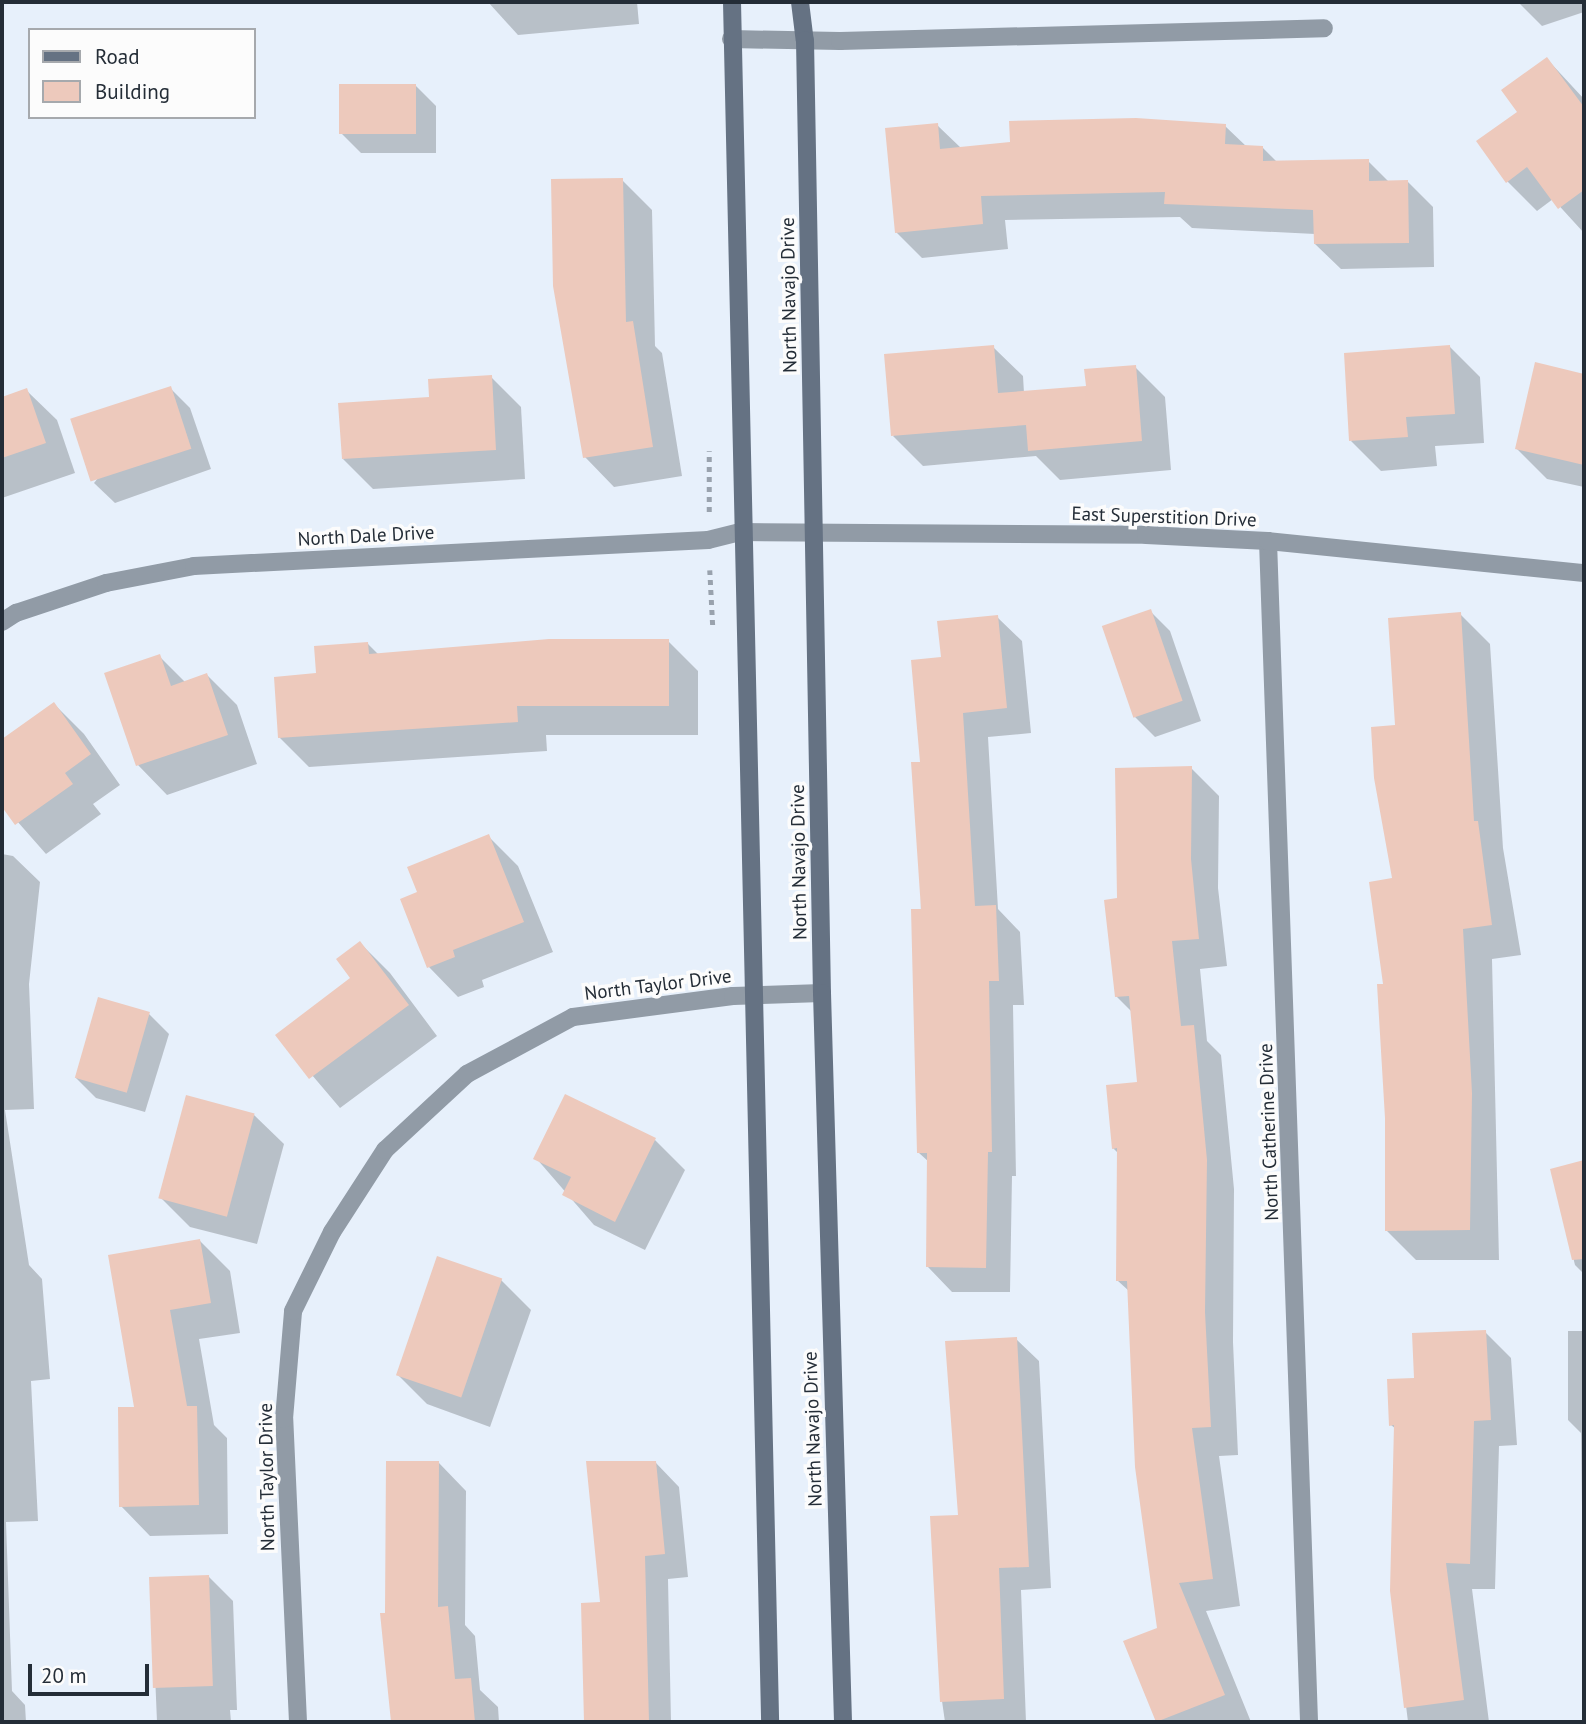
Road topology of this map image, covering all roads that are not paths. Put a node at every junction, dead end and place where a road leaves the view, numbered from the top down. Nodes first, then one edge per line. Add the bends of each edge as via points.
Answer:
1 (732, 2) edge
2 (800, 2) edge
3 (1324, 28) dead end
4 (731, 39) junction
5 (805, 40) junction
6 (740, 532) junction
7 (815, 534) junction
8 (1268, 541) junction
9 (1583, 579) edge
10 (2, 622) edge
11 (822, 993) junction
12 (752, 995) junction
13 (298, 1722) edge
14 (770, 1722) edge
15 (843, 1722) edge
16 (1308, 1722) edge

1 - 4 street
2 - 5 street, North Navajo Drive
3 - 5 street
4 - 5 street
4 - 6 street
5 - 7 street, North Navajo Drive
6 - 7 street, East Superstition Drive
6 - 10 street, North Dale Drive via 708,540 194,566 106,583 16,613
6 - 12 street
7 - 8 street, East Superstition Drive via 1146,535
7 - 11 street, North Navajo Drive
8 - 9 street, East Superstition Drive
8 - 16 street, North Catherine Drive
11 - 12 street, North Taylor Drive
11 - 15 street, North Navajo Drive
12 - 13 street, North Taylor Drive via 573,1017 467,1074 385,1150 332,1232 293,1311 284,1419
12 - 14 street

